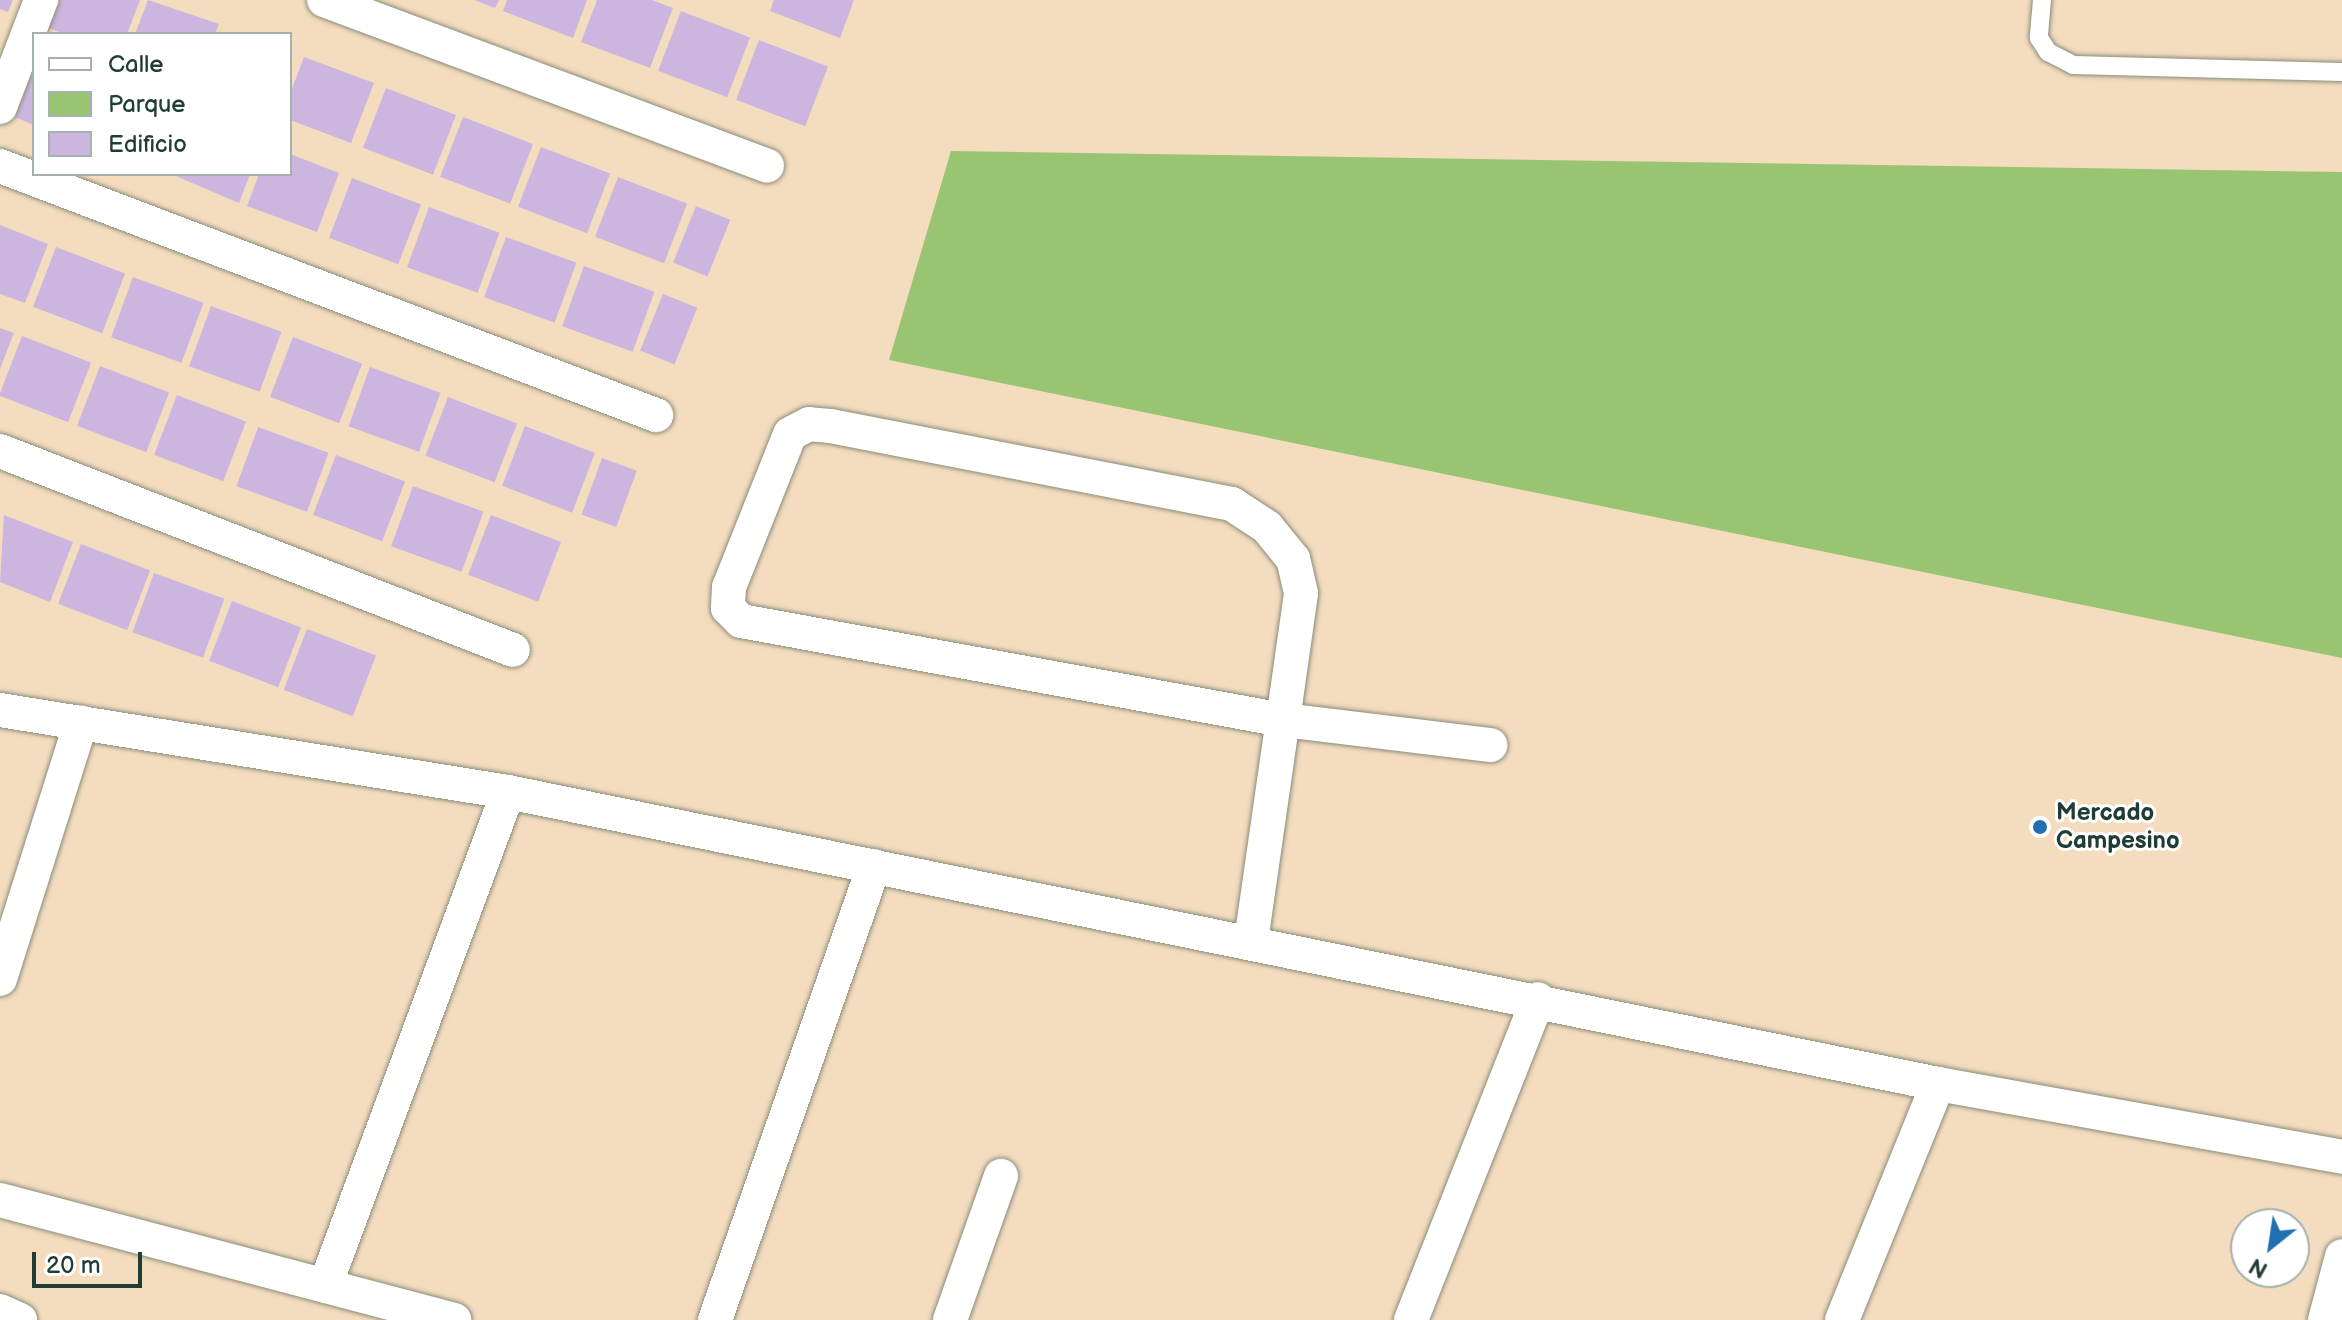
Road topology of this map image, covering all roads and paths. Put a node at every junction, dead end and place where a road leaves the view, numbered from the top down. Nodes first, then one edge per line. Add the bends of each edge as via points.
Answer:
1 (41, 0) edge
2 (324, 0) edge
3 (2042, 0) edge
4 (2342, 72) edge
5 (0, 107) edge
6 (0, 166) edge
7 (767, 166) dead end
8 (656, 415) dead end
9 (0, 451) edge
10 (513, 650) dead end
11 (0, 710) edge
12 (1283, 720) junction
13 (81, 722) junction
14 (1491, 745) dead end
15 (508, 792) junction
16 (874, 866) junction
17 (1251, 941) junction
18 (0, 979) edge
19 (1538, 999) junction
20 (1938, 1084) junction
21 (2342, 1157) edge
22 (1001, 1176) dead end
23 (0, 1200) edge
24 (2342, 1256) edge
25 (325, 1286) junction
26 (0, 1311) edge
27 (20, 1320) edge
28 (454, 1320) edge
29 (715, 1320) edge
30 (950, 1320) edge
31 (1411, 1320) edge
32 (1842, 1320) edge
33 (2325, 1320) edge

1 - 5 street
2 - 7 street
3 - 4 lane via 2039,38 2048,52 2073,65
6 - 8 street
9 - 10 street
11 - 13 street
12 - 12 street via 741,621 728,608 729,587 790,434 809,424 1232,504 1267,527 1293,559 1301,593
12 - 14 street
12 - 17 street
13 - 15 street
13 - 18 street
15 - 16 street
15 - 25 street
16 - 17 street
16 - 29 street
17 - 19 street
19 - 20 street
19 - 31 street
20 - 21 street
20 - 32 street
22 - 30 street
23 - 25 street
24 - 33 street
25 - 28 street
26 - 27 street

